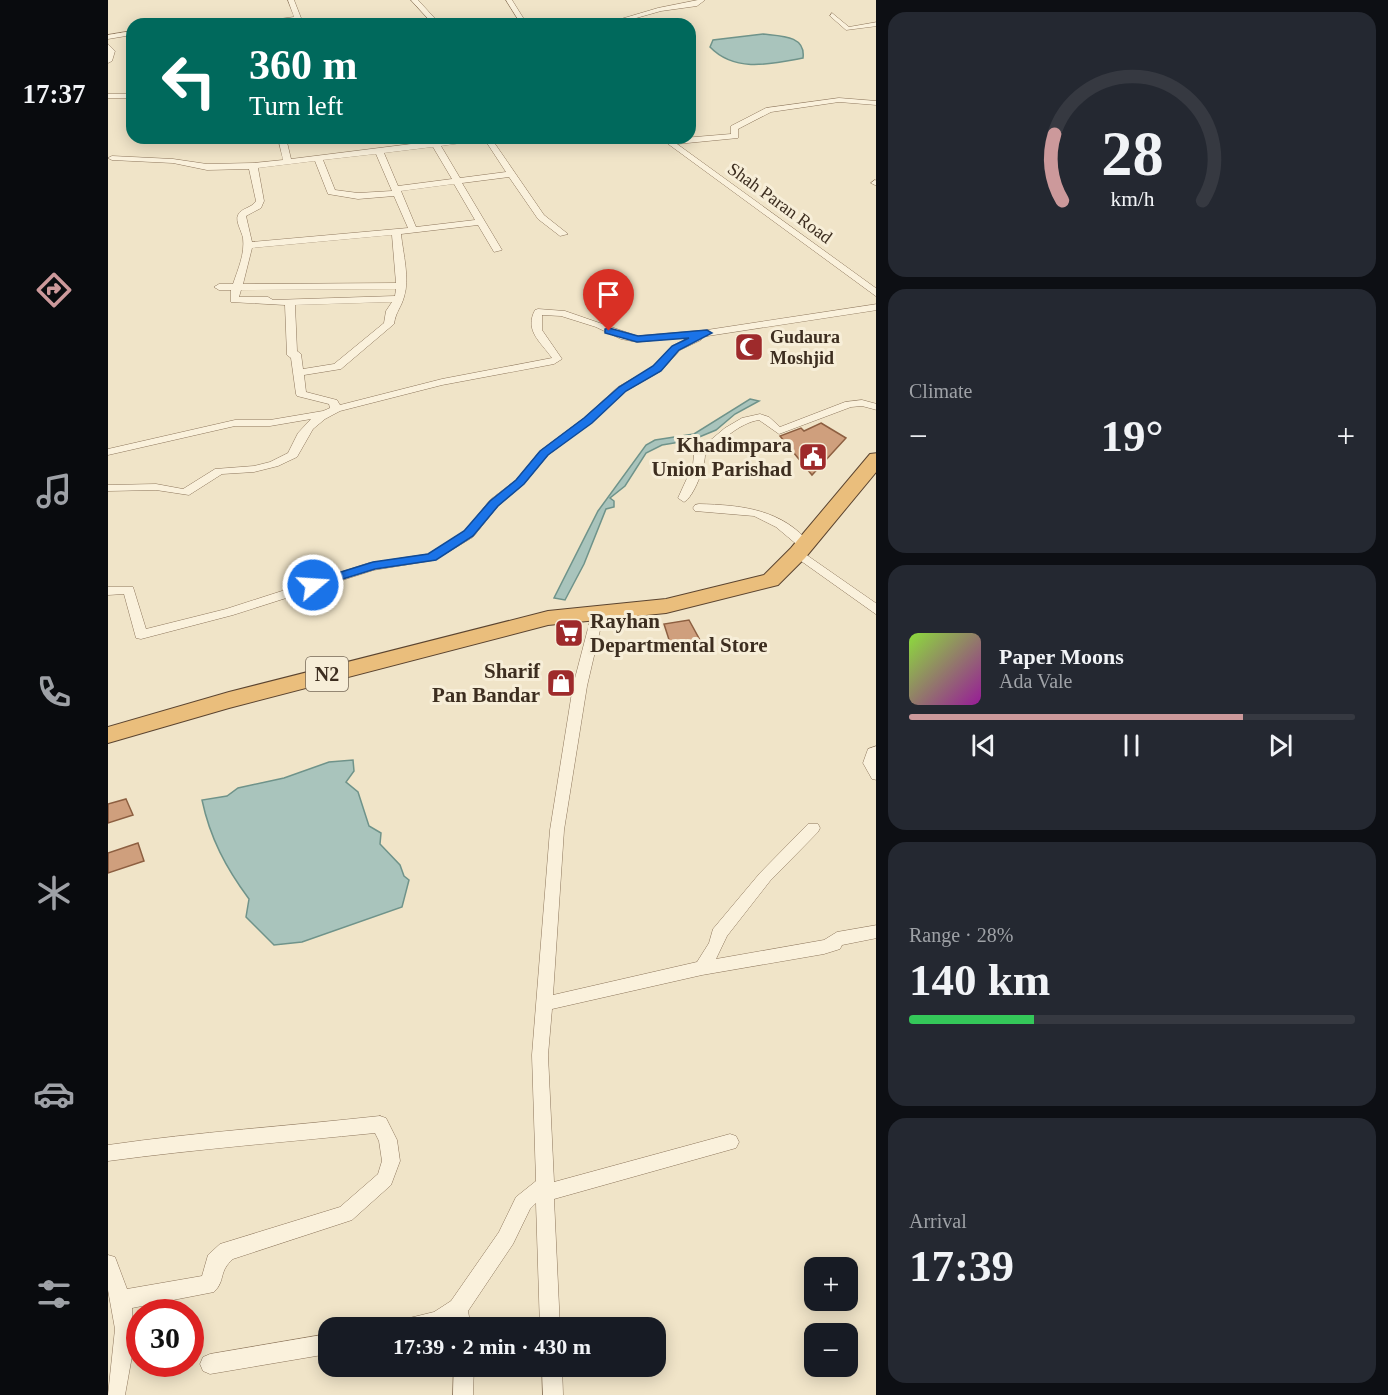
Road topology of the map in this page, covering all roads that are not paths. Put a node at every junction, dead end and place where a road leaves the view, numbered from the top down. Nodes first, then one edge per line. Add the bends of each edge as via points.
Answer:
1 (291, 0) edge
2 (414, 0) edge
3 (509, 0) edge
4 (702, 0) edge
5 (832, 15) dead end
6 (298, 18) edge
7 (431, 18) edge
8 (520, 18) edge
9 (628, 18) edge
10 (876, 24) edge
11 (126, 34) edge
12 (108, 37) edge
13 (108, 46) edge
14 (108, 62) edge
15 (108, 96) edge
16 (126, 96) edge
17 (876, 103) edge
18 (696, 138) edge
19 (283, 144) edge
20 (428, 144) edge
21 (436, 144) edge
22 (489, 144) edge
23 (672, 144) edge
24 (379, 151) junction
25 (318, 157) junction
26 (112, 158) dead end
27 (287, 161) junction
28 (253, 165) junction
29 (510, 174) junction
30 (456, 180) junction
31 (396, 191) junction
32 (481, 222) junction
33 (413, 230) junction
34 (396, 232) junction
35 (563, 234) dead end
36 (250, 245) junction
37 (497, 250) dead end
38 (401, 286) junction
39 (219, 287) dead end
40 (236, 288) junction
41 (876, 294) edge
42 (399, 299) junction
43 (290, 302) junction
44 (876, 307) edge
45 (707, 333) junction
46 (298, 373) junction
47 (876, 407) edge
48 (336, 409) junction
49 (322, 414) junction
50 (108, 452) edge
51 (876, 458) edge
52 (108, 489) edge
53 (684, 498) dead end
54 (699, 508) dead end
55 (802, 549) junction
56 (108, 591) edge
57 (876, 611) edge
58 (590, 614) junction
59 (108, 735) edge
60 (876, 751) edge
61 (876, 775) edge
62 (813, 828) dead end
63 (876, 932) edge
64 (702, 968) junction
65 (544, 1004) junction
66 (730, 1142) dead end
67 (108, 1153) edge
68 (544, 1189) junction
69 (108, 1264) edge
70 (121, 1300) junction
71 (460, 1317) edge
72 (550, 1317) edge
73 (318, 1346) edge
74 (210, 1364) dead end
75 (464, 1377) edge
76 (552, 1377) edge
77 (115, 1395) edge
78 (463, 1395) edge
79 (553, 1395) edge

1 - 6 street
2 - 7 street
3 - 8 street
4 - 9 street
5 - 10 street via 848,29
11 - 12 street
13 - 14 street
15 - 16 street
17 - 18 street via 839,100 769,110 734,128 735,136
19 - 27 street
20 - 24 street
21 - 30 street
22 - 29 street
23 - 41 street, Shah Paran Road
24 - 25 street
24 - 31 street
25 - 27 street
25 - 31 street via 334,193 358,196
26 - 28 street via 216,168
27 - 28 street
28 - 36 street via 260,201 241,219
29 - 30 street
29 - 35 street via 541,217
30 - 31 street
30 - 32 street
31 - 33 street
32 - 33 street
32 - 37 street
33 - 34 street
34 - 36 street
34 - 38 street
36 - 40 street
38 - 40 street
38 - 42 street
39 - 40 street
40 - 43 street via 236,301
42 - 43 street
42 - 46 street via 389,324 337,367
43 - 46 street via 292,355 296,354
44 - 45 street
45 - 48 street via 637,339 562,313 538,312 535,329 556,359 427,384
45 - 56 street via 676,348 657,369 622,389 544,453 469,534 431,557 373,566 230,612 141,635 129,590
46 - 48 street via 301,394 333,402
47 - 53 street via 849,404 779,431 759,417 745,422 700,454
48 - 49 street
49 - 50 street via 270,423 235,423
49 - 52 street via 299,439 293,455 274,464 219,471 185,493 156,487
51 - 55 highway, N2
54 - 55 street via 733,508 774,518
55 - 57 street
55 - 58 highway, N2 via 771,580 666,606
58 - 59 highway, N2 via 548,618
58 - 65 street via 557,831
60 - 61 street via 870,763
62 - 64 street via 765,877 719,934 718,943
63 - 64 street via 837,939 824,947
64 - 65 street
65 - 68 street via 540,1055
66 - 68 street
67 - 70 street via 380,1124 388,1140 391,1161 385,1179 345,1214 227,1251 215,1262 212,1280 207,1284
68 - 71 street via 523,1203
68 - 72 street
69 - 70 street
70 - 77 street via 124,1363
73 - 74 street
75 - 78 street
76 - 79 street

